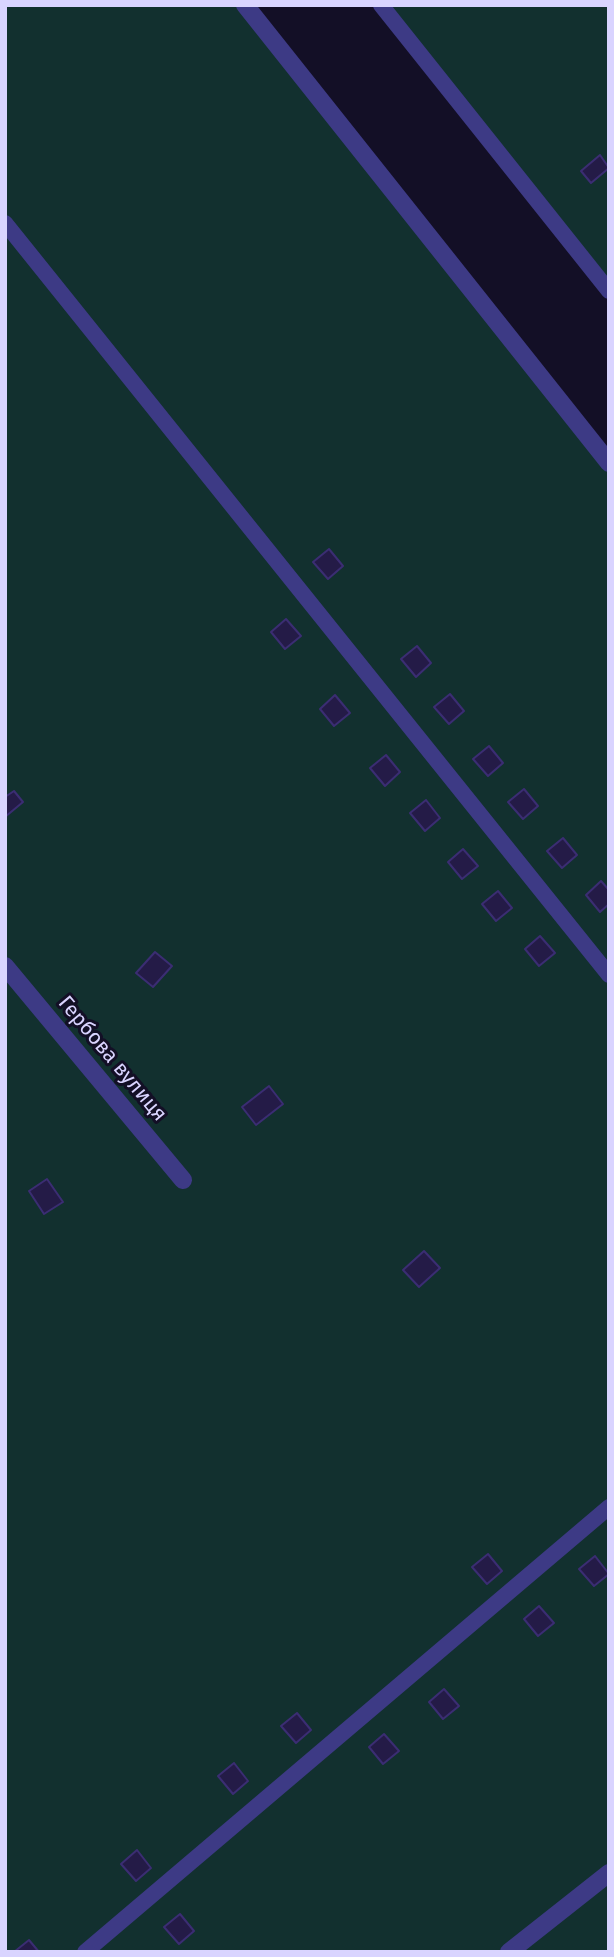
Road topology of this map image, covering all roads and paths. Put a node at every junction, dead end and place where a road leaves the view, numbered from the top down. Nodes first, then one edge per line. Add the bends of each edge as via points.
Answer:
1 (245, 5) edge
2 (381, 5) edge
3 (5, 223) edge
4 (609, 291) edge
5 (609, 463) edge
6 (5, 966) edge
7 (609, 975) edge
8 (183, 1180) dead end
9 (609, 1507) edge
10 (609, 1873) edge
11 (85, 1952) edge
12 (509, 1952) edge

1 - 5 street
2 - 4 lane
3 - 7 lane
6 - 8 street, Гербова вулиця
9 - 11 lane
10 - 12 street

